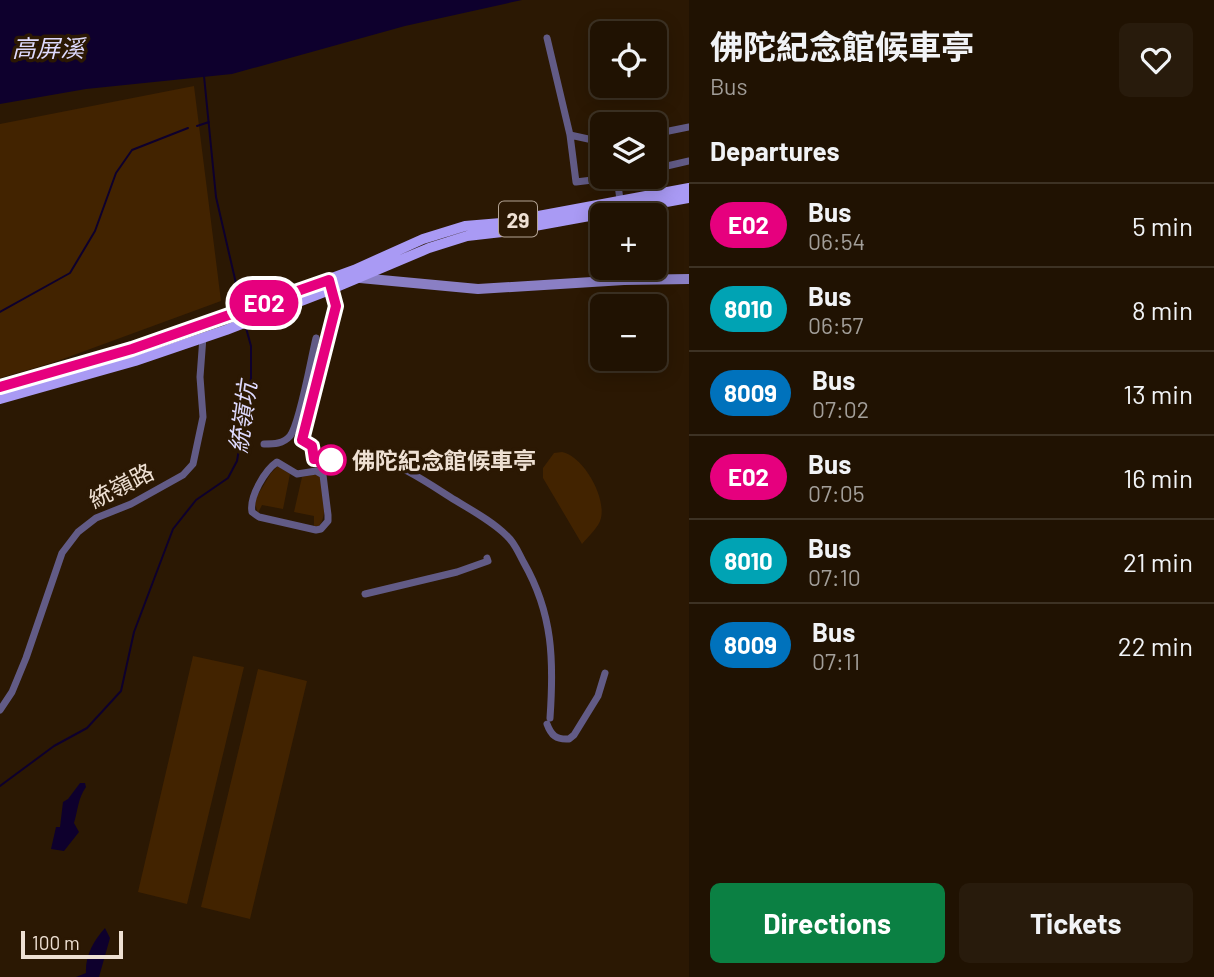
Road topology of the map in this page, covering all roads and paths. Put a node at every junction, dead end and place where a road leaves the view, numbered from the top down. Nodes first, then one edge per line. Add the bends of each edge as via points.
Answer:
1 (547, 38) dead end
2 (689, 127) edge
3 (667, 131) edge
4 (570, 135) junction
5 (590, 139) edge
6 (689, 161) edge
7 (667, 166) edge
8 (590, 180) edge
9 (689, 188) edge
10 (619, 189) edge
11 (689, 198) edge
12 (620, 200) junction
13 (357, 274) junction
14 (689, 279) edge
15 (250, 314) junction
16 (202, 331) junction
17 (316, 338) dead end
18 (0, 387) edge
19 (0, 399) edge
20 (264, 444) dead end
21 (370, 457) dead end
22 (291, 525) joint
23 (487, 558) dead end
24 (365, 594) dead end
25 (605, 673) dead end
26 (0, 710) edge

1 - 4 street
2 - 3 street
4 - 5 street
4 - 8 street via 576,182
6 - 7 street
9 - 12 main road, 29
10 - 12 street
11 - 13 main road, 29 via 467,236
12 - 13 main road, 29 via 465,226 423,239
13 - 14 street via 478,289
13 - 15 main road, 29
15 - 16 main road, 29 via 223,318
15 - 16 main road, 29 via 226,330
16 - 18 main road, 29
16 - 19 main road, 29 via 135,361
16 - 26 street, 統嶺路 via 203,417 193,464 131,504 96,518 66,547 21,670
17 - 20 street via 297,424 285,440
21 - 25 street via 415,474 511,540 546,615 552,646 549,732 556,738 574,735 598,696
22 - 22 street via 259,517 250,509 265,475 277,462 297,474 319,472 325,479 325,525 316,530
23 - 24 street via 457,572

